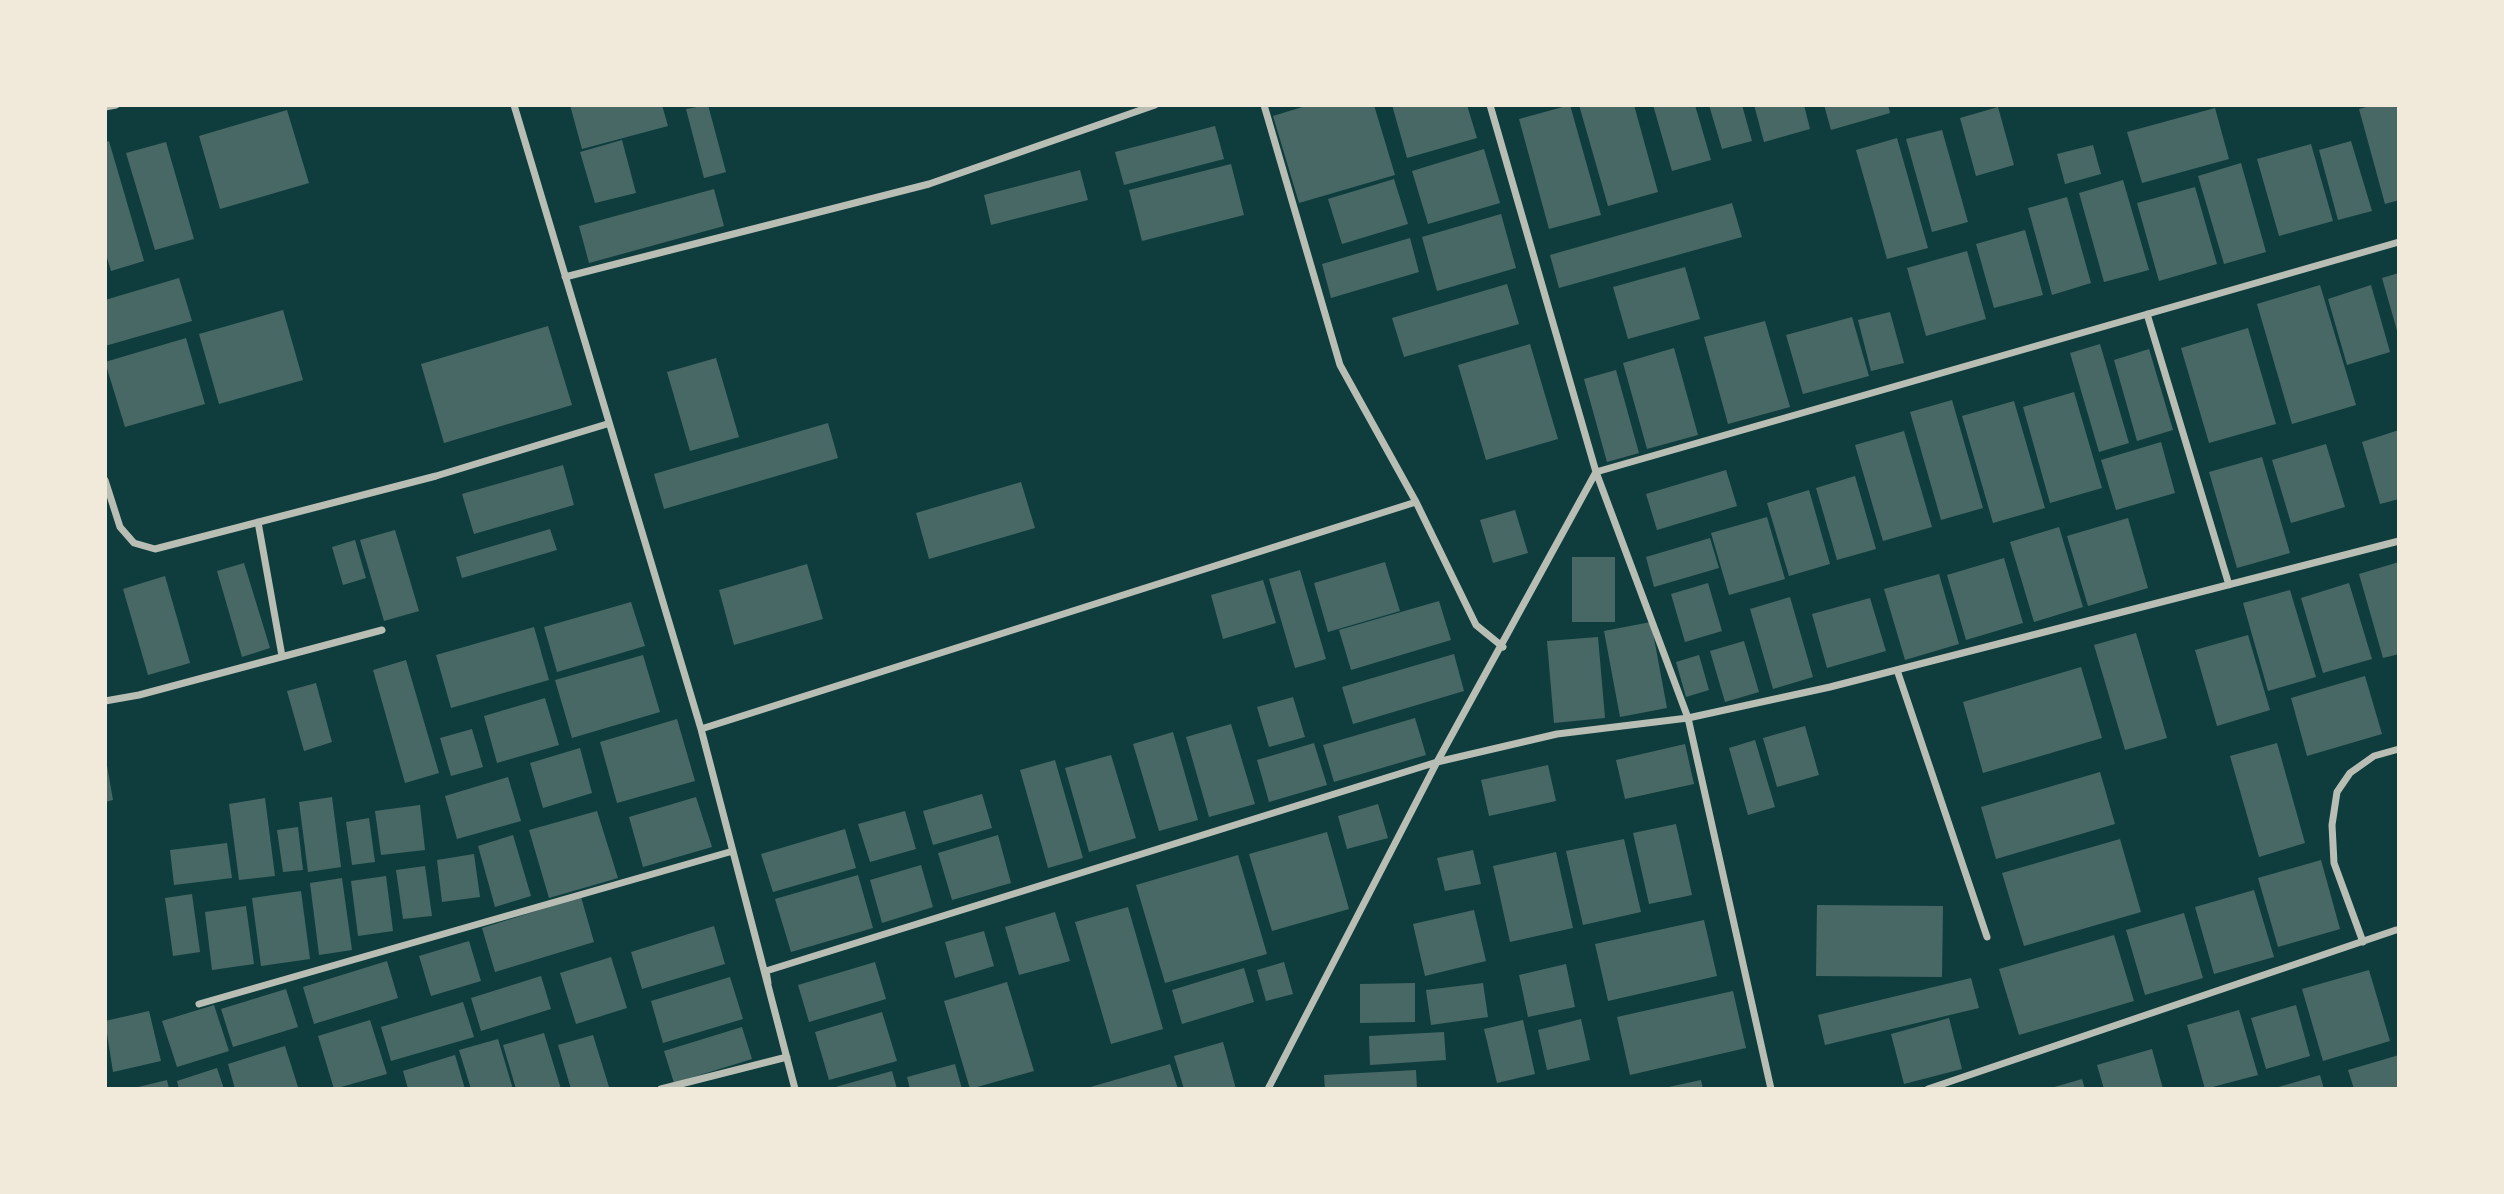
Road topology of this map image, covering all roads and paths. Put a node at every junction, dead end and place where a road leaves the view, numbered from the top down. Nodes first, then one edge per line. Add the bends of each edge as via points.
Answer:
1 (116, 105) edge
2 (514, 105) edge
3 (1155, 105) edge
4 (1264, 105) edge
5 (1490, 105) edge
6 (105, 107) edge
7 (2399, 242) edge
8 (565, 277) junction
9 (2147, 314) junction
10 (607, 424) junction
11 (1596, 472) junction
12 (105, 480) edge
13 (1416, 502) junction
14 (258, 522) junction
15 (2399, 541) edge
16 (2228, 585) junction
17 (382, 630) dead end
18 (1503, 647) junction
19 (282, 656) junction
20 (1897, 670) junction
21 (105, 701) edge
22 (1688, 718) junction
23 (701, 729) junction
24 (2399, 749) edge
25 (1437, 762) junction
26 (733, 851) junction
27 (2396, 930) dead end
28 (1987, 937) dead end
29 (2363, 942) junction
30 (768, 983) junction
31 (199, 1004) dead end
32 (787, 1057) junction
33 (1269, 1088) edge
34 (661, 1089) edge
35 (795, 1089) edge
36 (1771, 1089) edge
37 (1928, 1089) edge

1 - 6 street
2 - 8 street
3 - 8 street via 929,184
4 - 13 street via 1340,365
5 - 11 street
7 - 9 street
8 - 10 street
9 - 11 street
9 - 16 street
10 - 14 street via 436,476
10 - 23 street
11 - 18 street
11 - 22 street
12 - 14 street via 120,527 134,543 155,549
13 - 18 street via 1476,625
13 - 23 street
14 - 19 street
15 - 16 street
16 - 20 street
17 - 19 street
18 - 25 street
19 - 21 street
20 - 22 street
20 - 28 street
22 - 25 street via 1557,734
22 - 36 street
23 - 26 street
24 - 29 street via 2374,756 2350,773 2337,792 2332,825 2334,863
25 - 30 street via 766,971
25 - 33 street
26 - 30 street
26 - 31 street
27 - 29 street
29 - 37 street
30 - 32 street
32 - 34 street
32 - 35 street

